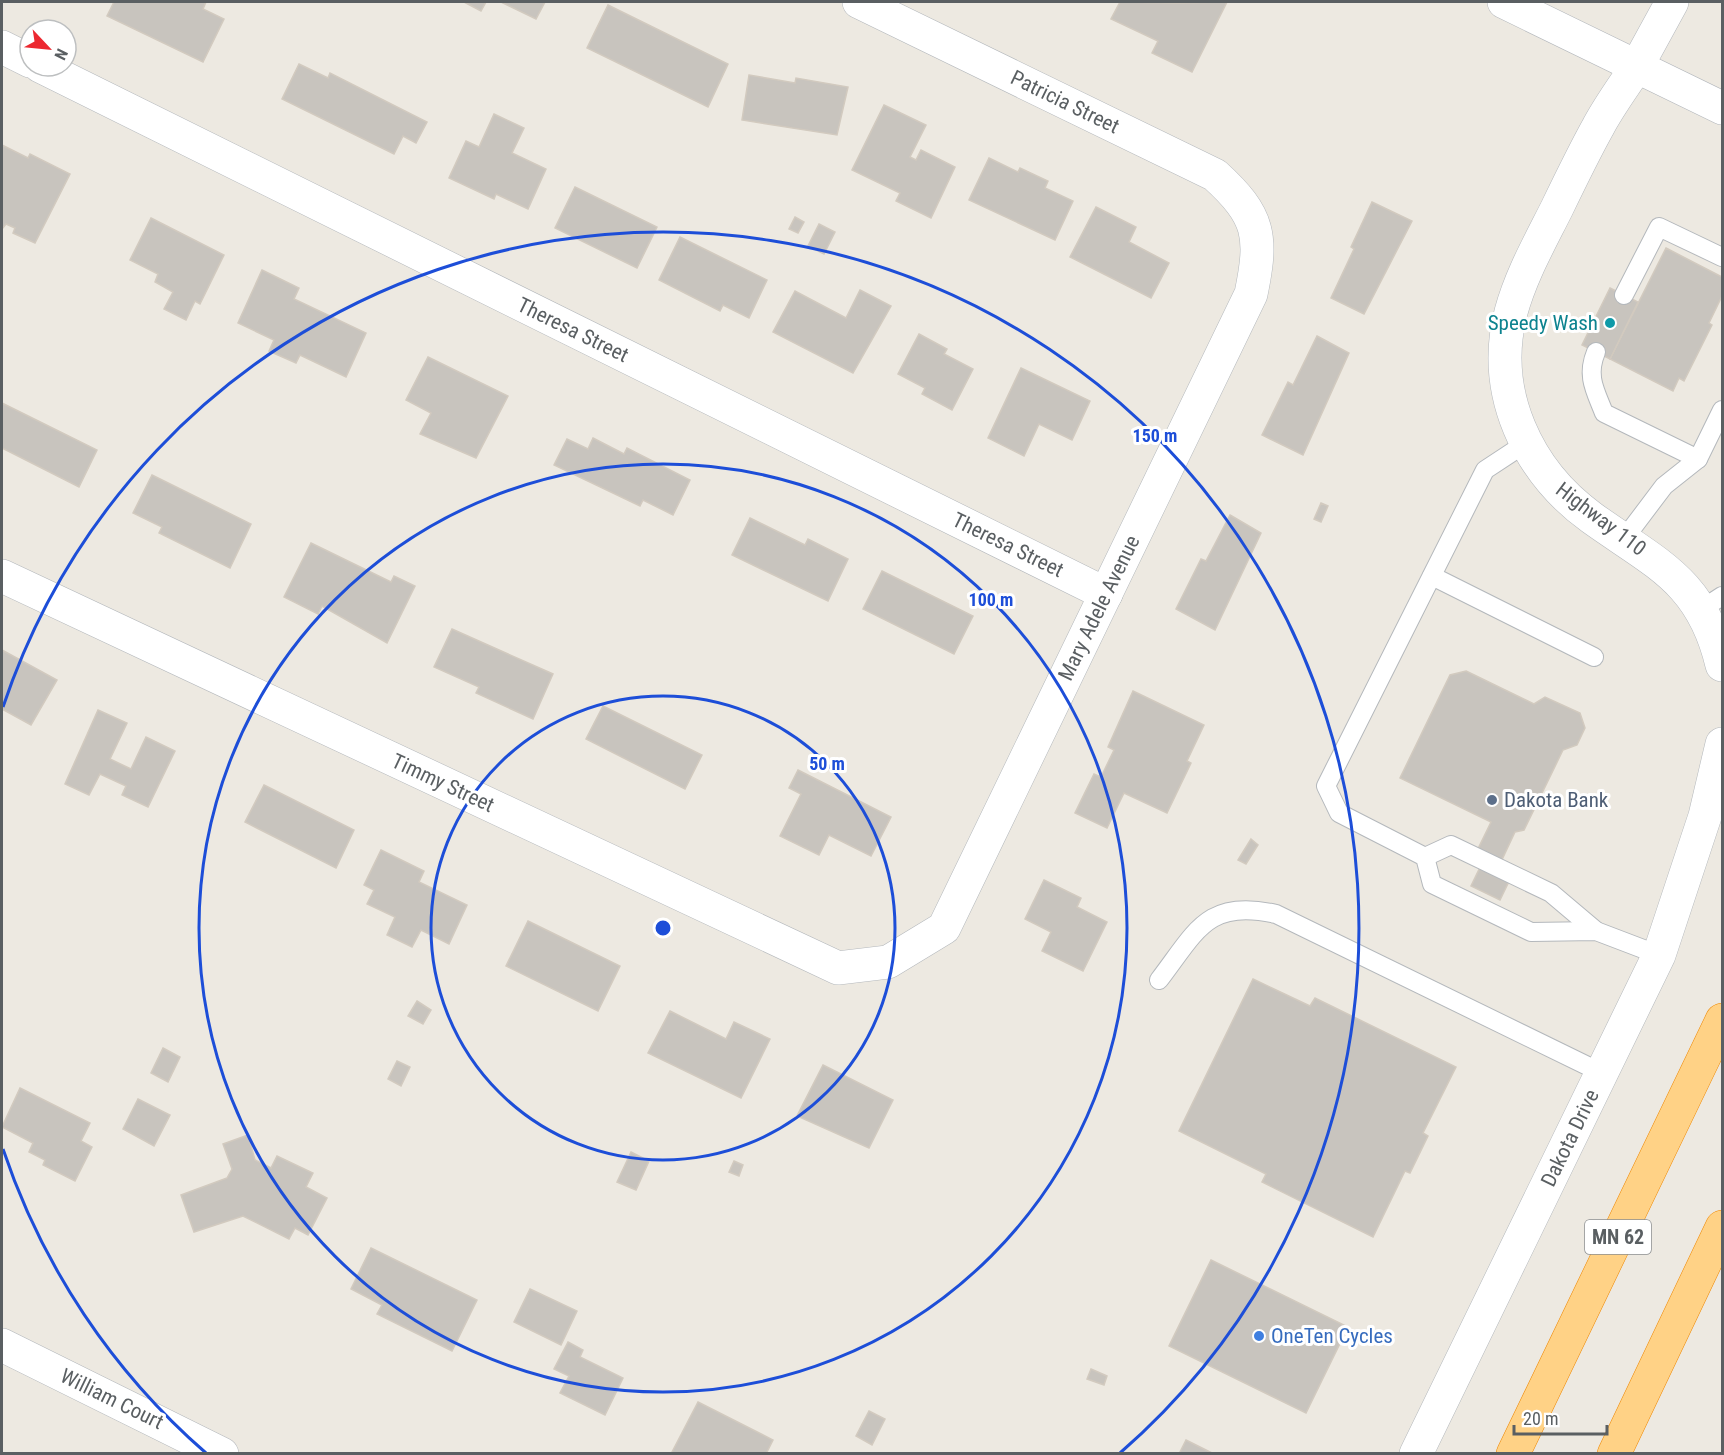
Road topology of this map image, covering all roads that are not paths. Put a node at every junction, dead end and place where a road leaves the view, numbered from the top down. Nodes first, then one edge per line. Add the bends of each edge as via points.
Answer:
1 (859, 2) edge
2 (1504, 2) edge
3 (1672, 2) edge
4 (2, 47) edge
5 (18, 55) edge
6 (1637, 66) junction
7 (64, 78) edge
8 (1722, 108) edge
9 (1253, 224) joint
10 (1722, 257) edge
11 (1624, 295) dead end
12 (1596, 352) dead end
13 (1722, 410) edge
14 (1526, 443) junction
15 (1698, 459) junction
16 (1624, 539) junction
17 (2, 576) edge
18 (1432, 576) junction
19 (1106, 594) junction
20 (1712, 602) edge
21 (1594, 657) dead end
22 (1722, 665) edge
23 (1722, 744) edge
24 (1425, 857) junction
25 (1596, 932) junction
26 (1659, 955) junction
27 (888, 962) joint
28 (1159, 980) dead end
29 (1722, 1020) edge
30 (1602, 1073) junction
31 (1722, 1227) edge
32 (2, 1345) edge
33 (1659, 1355) junction
34 (222, 1454) edge
35 (1416, 1454) edge
36 (1513, 1454) edge
37 (1614, 1454) edge
38 (1621, 1454) edge

1 - 9 street, Patricia Street via 1215,175 1238,196
2 - 6 street
3 - 6 street, Highway 110
4 - 5 street
6 - 8 street
6 - 14 street, Highway 110 via 1598,126 1524,274 1511,311 1505,377 1512,411
7 - 19 street, Theresa Street
9 - 19 street, Mary Adele Avenue via 1259,255 1251,294
10 - 11 lane via 1659,227
12 - 15 lane via 1590,366 1604,413
13 - 15 lane
14 - 16 street, Highway 110 via 1538,465 1568,500
14 - 18 lane via 1485,470
15 - 16 lane via 1664,486
16 - 20 street, Highway 110
17 - 27 street, Timmy Street via 838,968
18 - 21 lane
18 - 24 lane via 1326,786 1338,813
19 - 27 street, Mary Adele Avenue via 944,928
20 - 22 street, Highway 110
23 - 26 street, Dakota Drive via 1705,816
24 - 25 lane via 1450,845 1551,893
24 - 25 lane via 1432,884 1531,932
25 - 26 lane
26 - 30 street, Dakota Drive
28 - 30 lane via 1206,920 1224,912 1251,909 1275,914
29 - 36 highway, MN 62
30 - 35 street, Dakota Drive
31 - 33 highway
32 - 34 street, William Court
33 - 37 highway
33 - 38 highway

